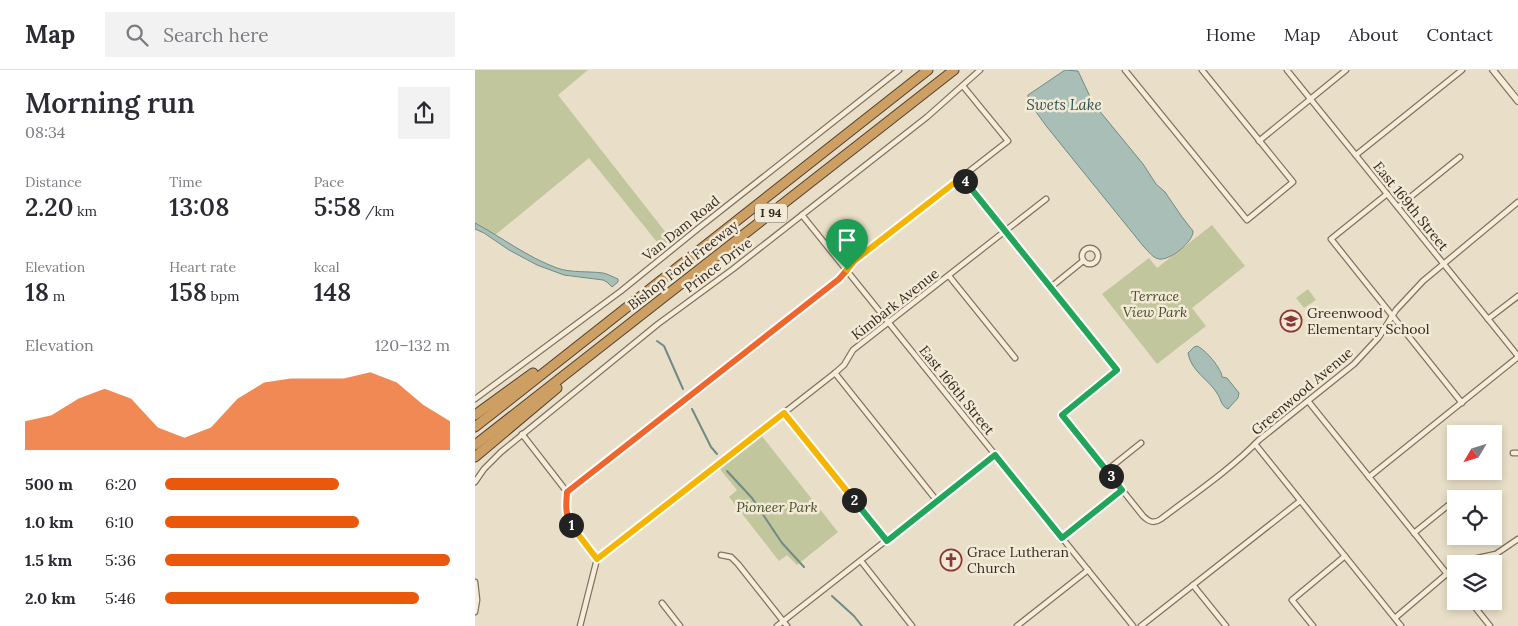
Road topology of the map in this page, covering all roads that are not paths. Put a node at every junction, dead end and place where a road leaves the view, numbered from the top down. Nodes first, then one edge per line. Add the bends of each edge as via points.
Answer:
1 (899, 70) edge
2 (928, 70) edge
3 (954, 70) edge
4 (980, 70) edge
5 (1125, 70) edge
6 (1202, 70) edge
7 (1287, 70) edge
8 (1346, 70) edge
9 (1462, 70) edge
10 (1493, 70) edge
11 (963, 86) junction
12 (1310, 99) junction
13 (1518, 102) edge
14 (1259, 141) junction
15 (1356, 156) junction
16 (1460, 157) dead end
17 (962, 177) junction
18 (1387, 194) junction
19 (1046, 199) dead end
20 (1518, 202) edge
21 (1398, 207) junction
22 (802, 215) junction
23 (1005, 231) junction
24 (1083, 261) dead end
25 (1443, 263) junction
26 (847, 270) junction
27 (949, 276) junction
28 (1051, 287) junction
29 (1518, 296) edge
30 (1393, 316) junction
31 (1488, 320) junction
32 (888, 322) junction
33 (602, 327) junction
34 (1518, 356) edge
35 (588, 357) junction
36 (1015, 358) dead end
37 (835, 373) junction
38 (475, 399) edge
39 (1308, 401) junction
40 (1462, 403) junction
41 (784, 413) junction
42 (475, 415) edge
43 (475, 427) edge
44 (523, 434) junction
45 (1141, 443) dead end
46 (1255, 444) junction
47 (475, 445) edge
48 (995, 455) junction
49 (475, 457) edge
50 (1106, 471) junction
51 (1369, 477) junction
52 (475, 482) edge
53 (1122, 490) junction
54 (567, 492) junction
55 (937, 501) junction
56 (1300, 501) junction
57 (1447, 507) edge
58 (1414, 533) junction
59 (1062, 538) junction
60 (1518, 539) edge
61 (887, 541) junction
62 (721, 555) dead end
63 (1491, 555) edge
64 (1345, 556) junction
65 (597, 559) junction
66 (861, 561) junction
67 (1088, 570) junction
68 (1447, 573) joint
69 (475, 582) edge
70 (1193, 585) junction
71 (662, 603) dead end
72 (1477, 610) edge
73 (475, 612) edge
74 (1395, 618) junction
75 (783, 621) junction
76 (580, 626) edge
77 (680, 626) edge
78 (777, 626) edge
79 (787, 626) edge
80 (912, 626) edge
81 (1017, 626) edge
82 (1133, 626) edge
83 (1141, 626) edge
84 (1226, 626) edge
85 (1313, 626) edge
86 (1401, 626) edge
87 (1490, 626) edge

1 - 38 street, Van Dam Road via 621,291
2 - 33 highway, Bishop Ford Freeway / I 94
3 - 35 highway, Bishop Ford Freeway / I 94
4 - 11 street, Prince Drive
5 - 14 street via 1247,220 1293,182
6 - 14 street
7 - 12 street, East 169th Street
8 - 12 street
9 - 15 street
10 - 13 street
11 - 17 street via 1008,141
11 - 22 street, Prince Drive
12 - 14 street
12 - 15 street, East 169th Street
15 - 18 street, East 169th Street
16 - 21 street
17 - 23 street
17 - 26 street via 854,261
18 - 21 street, East 169th Street
18 - 30 street via 1331,239
19 - 23 street, Kimbark Avenue
20 - 25 street, Greenwood Avenue
21 - 25 street, East 169th Street
22 - 26 street, East 166th Street
22 - 44 street, Prince Drive via 658,324
23 - 27 street, Kimbark Avenue
23 - 28 street
24 - 28 street
25 - 30 street, Greenwood Avenue via 1409,295
25 - 31 street, East 169th Street
26 - 32 street, East 166th Street
26 - 54 street
27 - 32 street, Kimbark Avenue
27 - 36 street
28 - 50 street via 1117,370 1062,415
29 - 31 street
30 - 39 street, Greenwood Avenue via 1354,364
30 - 40 street
31 - 34 street, East 169th Street
32 - 37 street, Kimbark Avenue via 853,350
32 - 48 street, East 166th Street
33 - 42 highway via 567,347
33 - 43 highway, Bishop Ford Freeway / I 94
34 - 40 street
35 - 47 highway, Bishop Ford Freeway / I 94
35 - 49 highway via 551,394
37 - 41 street, Kimbark Avenue
37 - 55 street
39 - 46 street, Greenwood Avenue
39 - 51 street
40 - 51 street
41 - 61 street
41 - 65 street, Kimbark Avenue
44 - 52 street, Prince Drive via 492,460
44 - 54 street
45 - 50 street
46 - 53 street, Greenwood Avenue via 1161,519 1149,521
46 - 56 street
48 - 55 street
48 - 59 street, East 166th Street
50 - 53 street
51 - 58 street
53 - 59 street
54 - 65 street via 566,510 570,524
55 - 61 street
56 - 64 street
56 - 70 street
57 - 58 street
58 - 68 street
59 - 67 street, East 166th Street
60 - 63 street
61 - 66 street
62 - 75 street via 731,557 738,564
64 - 74 street
64 - 85 street via 1292,600
65 - 76 street
66 - 75 street
66 - 80 street
67 - 81 street
67 - 82 street, East 166th Street
68 - 74 street
69 - 73 street
70 - 83 street
70 - 84 street
71 - 77 street
72 - 87 street
74 - 86 street
75 - 78 street
75 - 79 street

